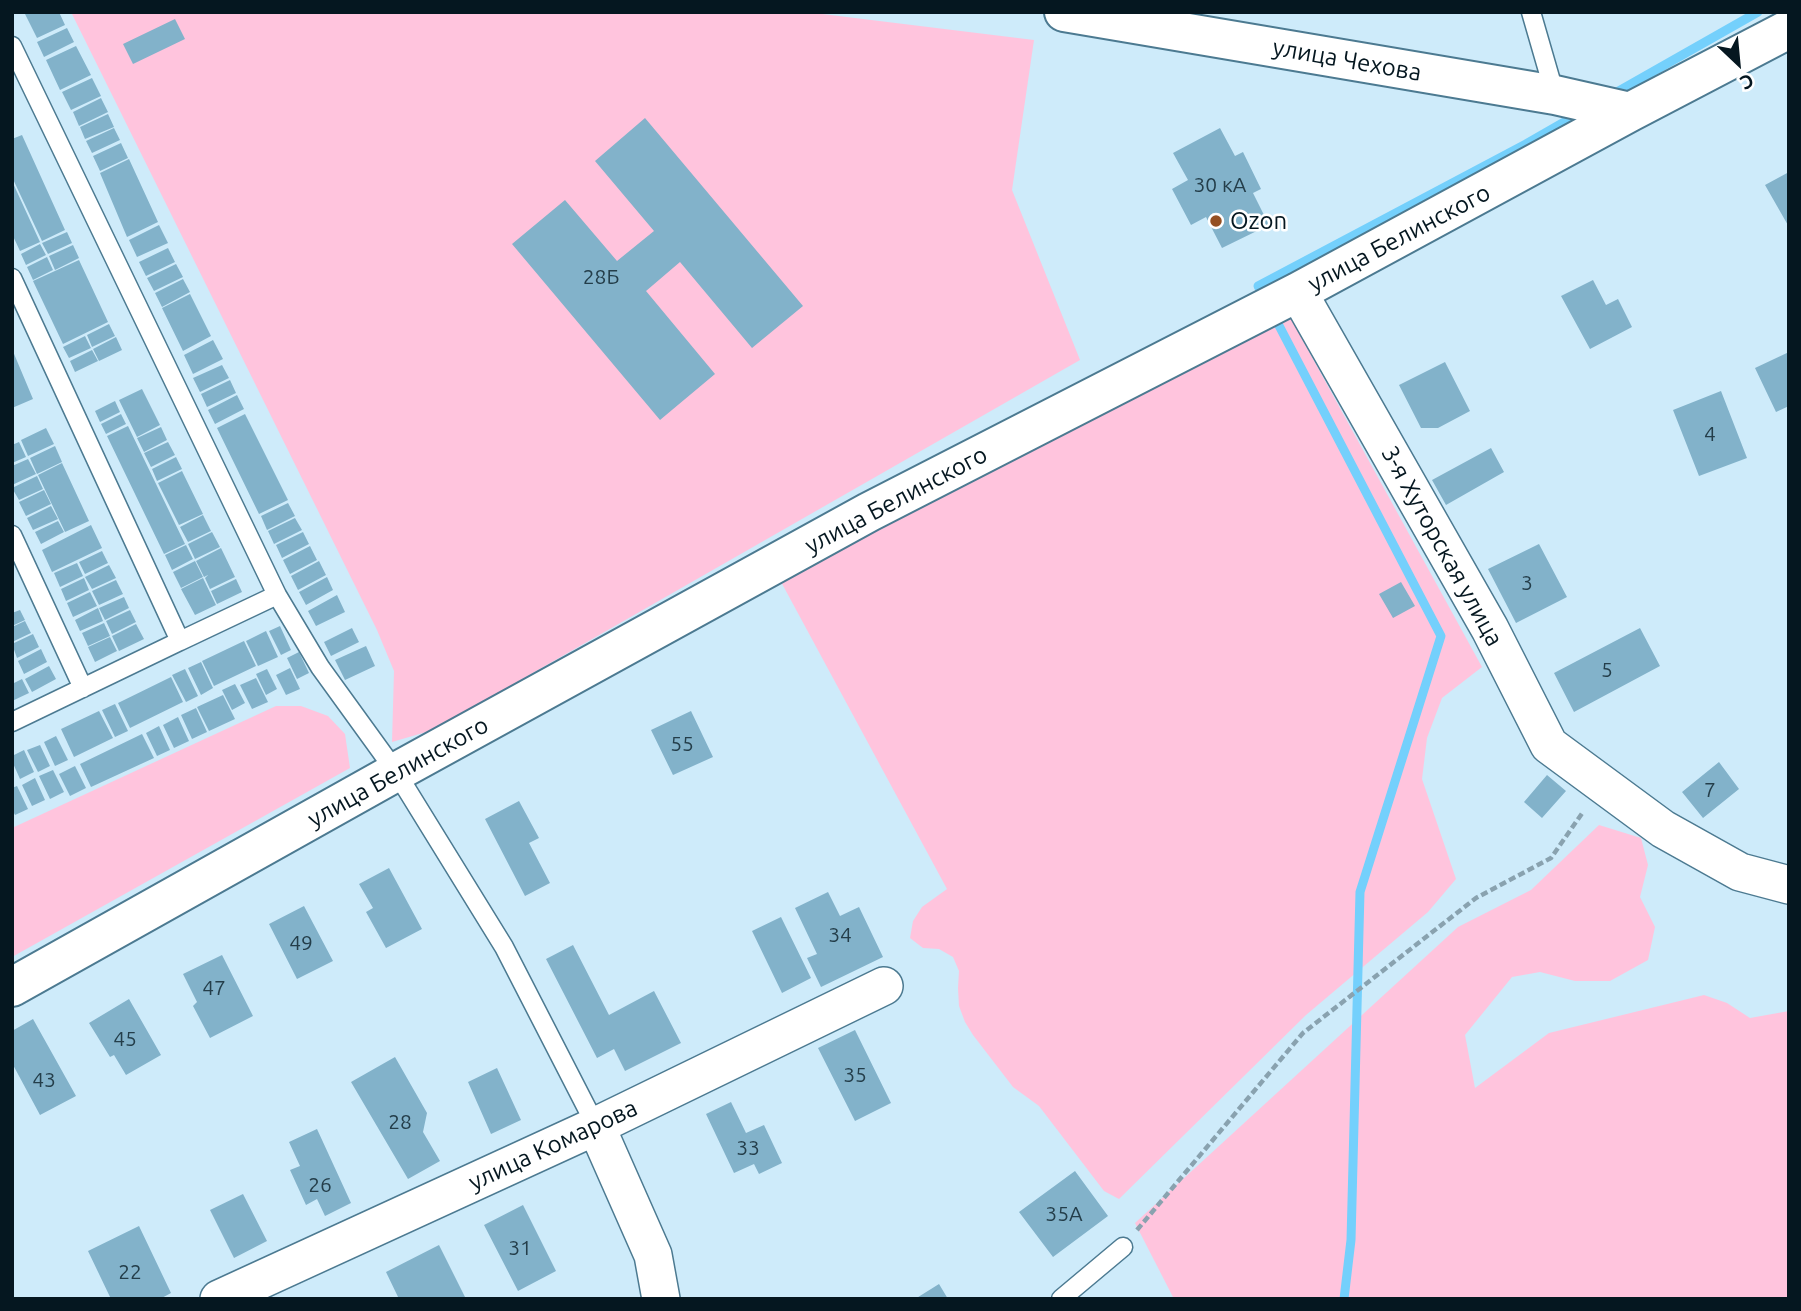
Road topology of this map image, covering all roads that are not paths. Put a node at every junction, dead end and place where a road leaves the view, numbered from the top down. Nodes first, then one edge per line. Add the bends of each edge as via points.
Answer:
1 (1064, 12) edge
2 (1531, 12) edge
3 (1783, 12) edge
4 (1789, 27) edge
5 (12, 46) edge
6 (1556, 95) junction
7 (1630, 113) junction
8 (12, 278) edge
9 (1298, 292) junction
10 (12, 535) edge
11 (277, 595) junction
12 (180, 641) junction
13 (83, 688) junction
14 (12, 722) edge
15 (396, 772) junction
16 (1789, 885) edge
17 (884, 986) dead end
18 (12, 988) edge
19 (596, 1126) junction
20 (1123, 1247) road end
21 (219, 1299) edge
22 (661, 1299) edge
23 (1061, 1299) edge

1 - 6 street, улица Чехова
2 - 6 lane
3 - 4 street
4 - 7 street, улица Белинского
5 - 11 lane
6 - 7 street, улица Чехова
7 - 9 street, улица Белинского
8 - 12 lane
9 - 15 street, улица Белинского via 869,512
9 - 16 street, 3-я Хуторская улица via 1490,629 1549,745 1663,829 1740,872
10 - 13 lane
11 - 12 lane
11 - 15 lane via 320,667
12 - 13 lane
13 - 14 lane
15 - 18 street, улица Белинского
15 - 19 lane via 504,947
17 - 19 street, улица Комарова
19 - 21 street, улица Комарова
19 - 22 street via 653,1255
20 - 23 lane

